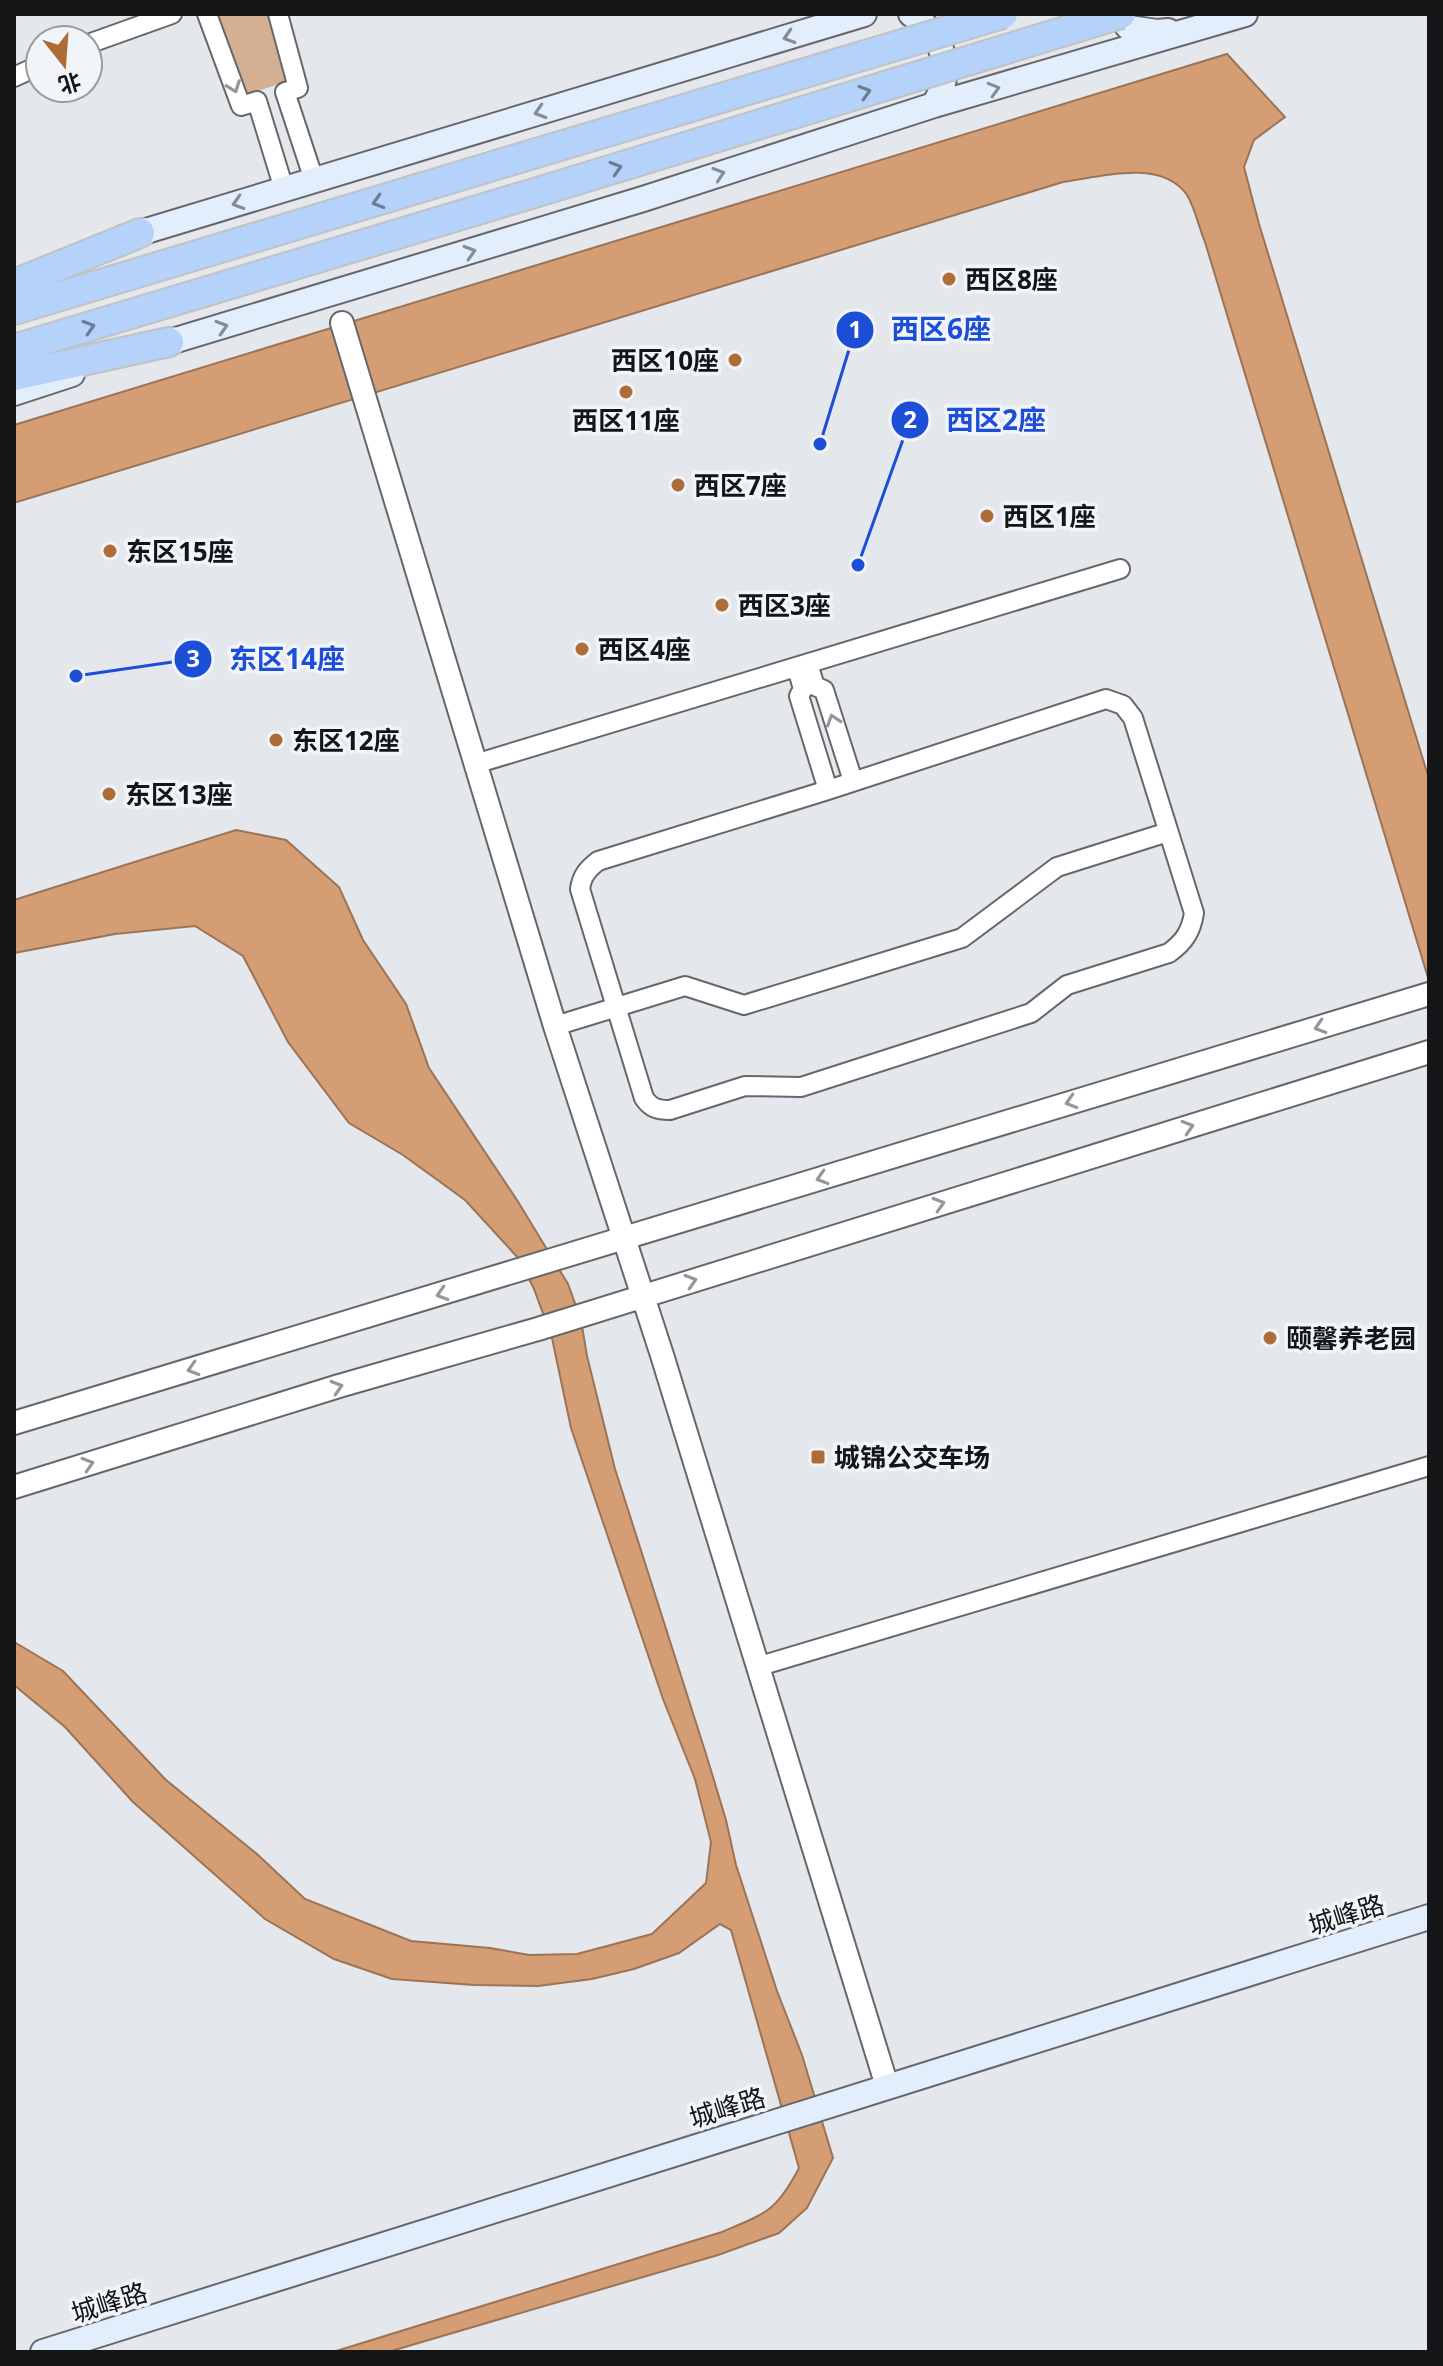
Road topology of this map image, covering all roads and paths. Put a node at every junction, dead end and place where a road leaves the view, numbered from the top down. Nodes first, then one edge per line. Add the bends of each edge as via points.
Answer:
1 (172, 14) edge
2 (207, 14) edge
3 (278, 14) edge
4 (864, 14) edge
5 (911, 14) edge
6 (1003, 14) edge
7 (1119, 14) edge
8 (1245, 14) edge
9 (1199, 28) junction
10 (104, 38) edge
11 (934, 105) junction
12 (314, 180) junction
13 (284, 189) junction
14 (140, 233) junction
15 (14, 270) edge
16 (14, 284) edge
17 (332, 294) junction
18 (14, 310) edge
19 (342, 323) joint
20 (169, 342) junction
21 (14, 349) edge
22 (14, 376) edge
23 (14, 393) edge
24 (1120, 569) dead end
25 (802, 666) junction
26 (475, 764) junction
27 (853, 781) junction
28 (828, 790) junction
29 (1168, 832) junction
30 (1429, 994) edge
31 (616, 1007) junction
32 (555, 1026) junction
33 (1420, 1055) edge
34 (624, 1238) junction
35 (642, 1295) junction
36 (14, 1423) edge
37 (1429, 1466) edge
38 (14, 1487) edge
39 (760, 1666) junction
40 (1429, 1917) edge
41 (887, 2086) junction
42 (43, 2352) edge

1 - 10 street
2 -> 13 street via 241,106 257,101
3 - 12 street via 298,88 285,92
4 -> 12 main road
5 - 11 main road via 927,25 945,56 943,90
6 -> 18 highway, bridge
7 - 9 main road via 1129,28
21 -> 7 highway, bridge
8 - 9 main road
11 -> 9 main road
17 -> 11 main road
12 - 13 main road
13 -> 14 main road
14 - 15 main road
14 - 16 highway
17 - 19 street
20 -> 17 main road
19 - 26 street
20 - 22 highway
20 - 23 main road
24 - 25 street
25 - 26 street
27 -> 25 street via 824,690
25 - 28 street via 799,696
26 - 32 street
27 - 28 street
27 - 29 street via 1106,699 1123,705 1133,718
28 - 31 street via 589,868 580,889
29 - 31 street via 1057,867 962,938 744,1005 685,986
29 - 31 street via 1194,913 1192,928 1169,953 1067,985 1031,1013 801,1087 745,1086 658,1110 644,1098
30 -> 34 street
31 - 32 street
32 - 34 street
35 -> 33 street
34 - 35 street
34 -> 36 street
38 -> 35 street
35 - 39 street
37 - 39 street
39 - 41 street
40 - 41 main road, 城峰路
41 - 42 main road, 城峰路

